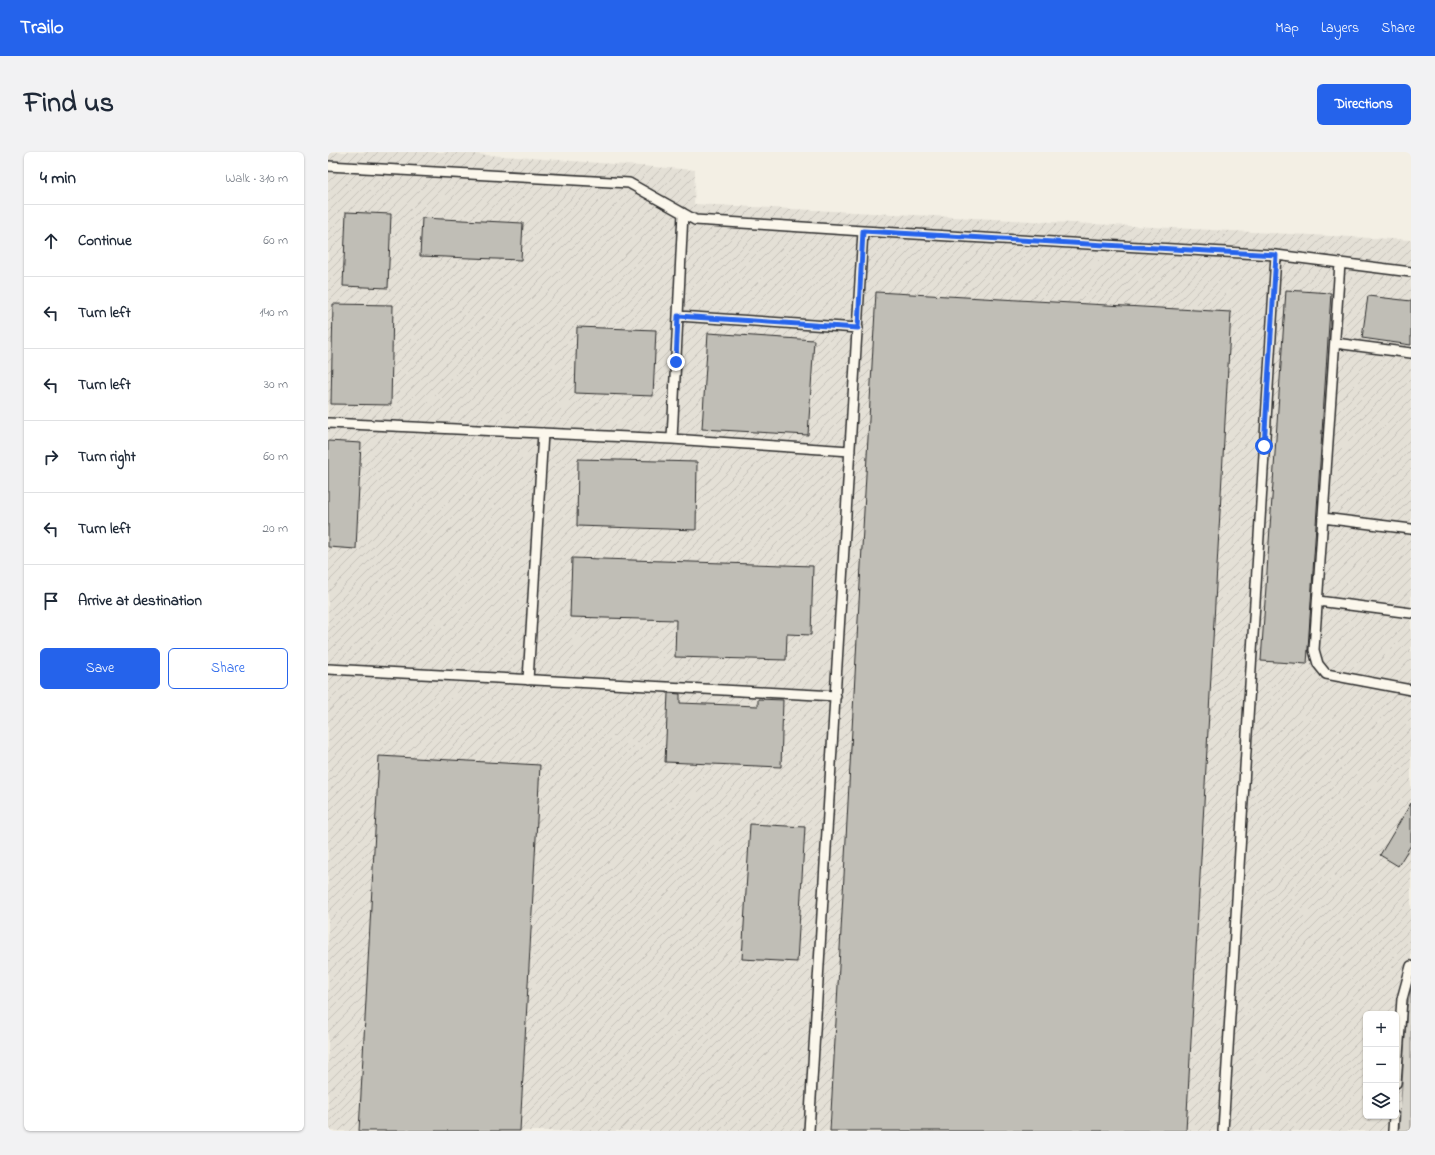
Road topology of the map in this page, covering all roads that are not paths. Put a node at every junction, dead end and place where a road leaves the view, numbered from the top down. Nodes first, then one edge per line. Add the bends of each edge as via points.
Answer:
1 (328, 166) edge
2 (683, 213) junction
3 (863, 231) junction
4 (1276, 255) junction
5 (1340, 263) junction
6 (1411, 272) edge
7 (678, 316) junction
8 (858, 328) junction
9 (1335, 343) junction
10 (1411, 353) edge
11 (328, 423) edge
12 (543, 433) junction
13 (672, 439) junction
14 (850, 451) junction
15 (1323, 518) junction
16 (1411, 529) edge
17 (1318, 601) junction
18 (1411, 613) edge
19 (328, 669) edge
20 (528, 680) junction
21 (1411, 690) edge
22 (836, 696) junction
23 (1411, 966) edge
24 (1399, 1047) edge
25 (1394, 1119) edge
26 (809, 1131) edge
27 (1223, 1131) edge
28 (1393, 1131) edge

1 - 2 lane via 630,183
2 - 3 lane via 695,220
2 - 7 lane
3 - 4 lane
3 - 8 lane
4 - 5 lane
4 - 27 lane
5 - 6 lane
5 - 9 lane
7 - 8 lane
7 - 13 lane
8 - 14 lane
9 - 10 lane
9 - 15 lane
11 - 12 lane
12 - 13 lane
12 - 20 lane
13 - 14 lane
14 - 22 lane
15 - 16 lane
15 - 17 lane
17 - 18 lane
17 - 21 lane via 1314,650 1318,664 1326,674
19 - 20 lane
20 - 22 lane
22 - 26 lane
23 - 24 lane via 1402,999
25 - 28 lane

